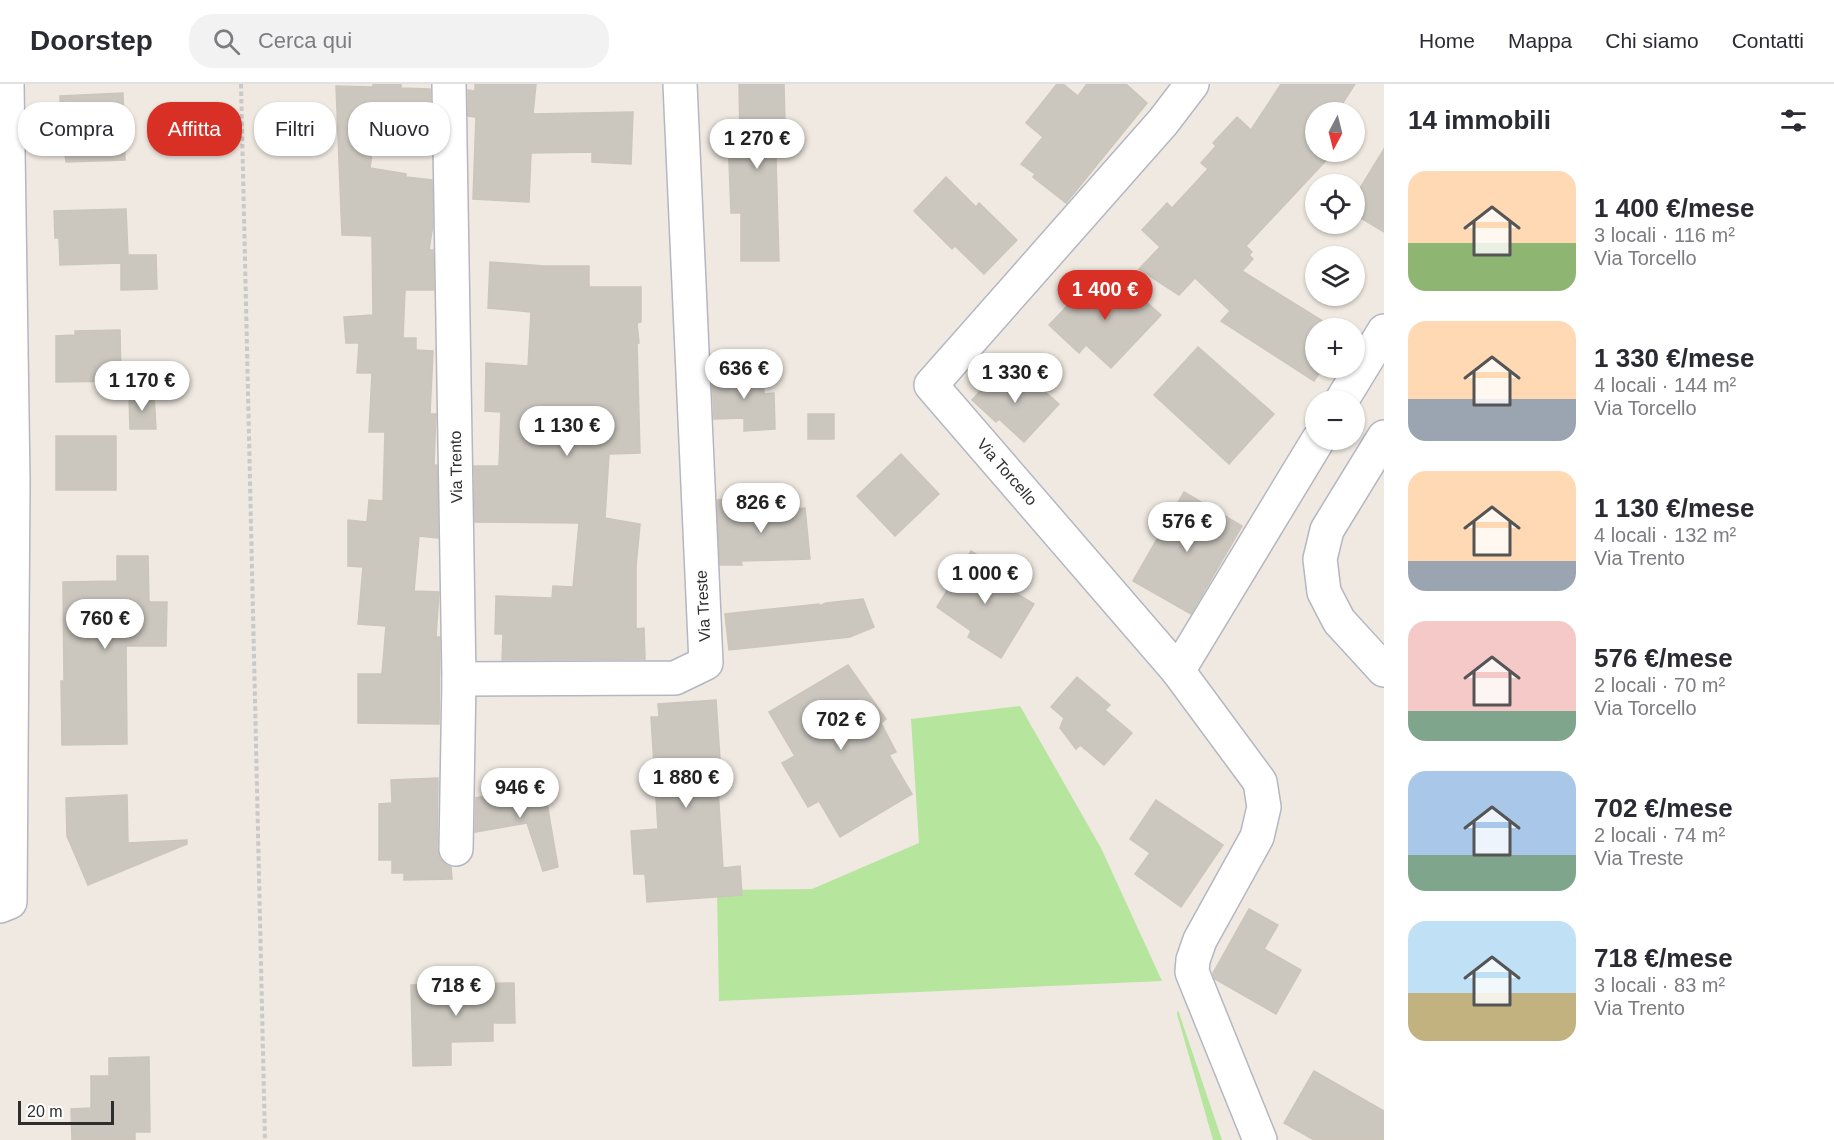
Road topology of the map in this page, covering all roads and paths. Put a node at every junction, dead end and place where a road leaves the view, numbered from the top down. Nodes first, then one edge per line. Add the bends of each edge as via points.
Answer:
1 (7, 84) edge
2 (241, 84) edge
3 (449, 84) edge
4 (680, 84) edge
5 (1192, 84) edge
6 (4, 207) edge
7 (1384, 331) edge
8 (1348, 390) edge
9 (1384, 437) edge
10 (1312, 450) edge
11 (1384, 670) edge
12 (1178, 671) junction
13 (459, 679) junction
14 (456, 849) dead end
15 (5, 904) edge
16 (265, 1140) edge
17 (1260, 1140) edge

1 - 6 street
2 - 16 path
3 - 13 street, Via Trento
4 - 13 street, Via Treste via 706,663 675,678
5 - 12 street, Via Torcello via 931,385
6 - 15 street via 13,481
7 - 8 street
9 - 11 street via 1327,530 1320,559 1324,592 1339,621
10 - 12 street
12 - 17 street, Via Torcello via 1260,782 1264,807 1257,837 1200,940 1192,972
13 - 14 street, Via Trento

